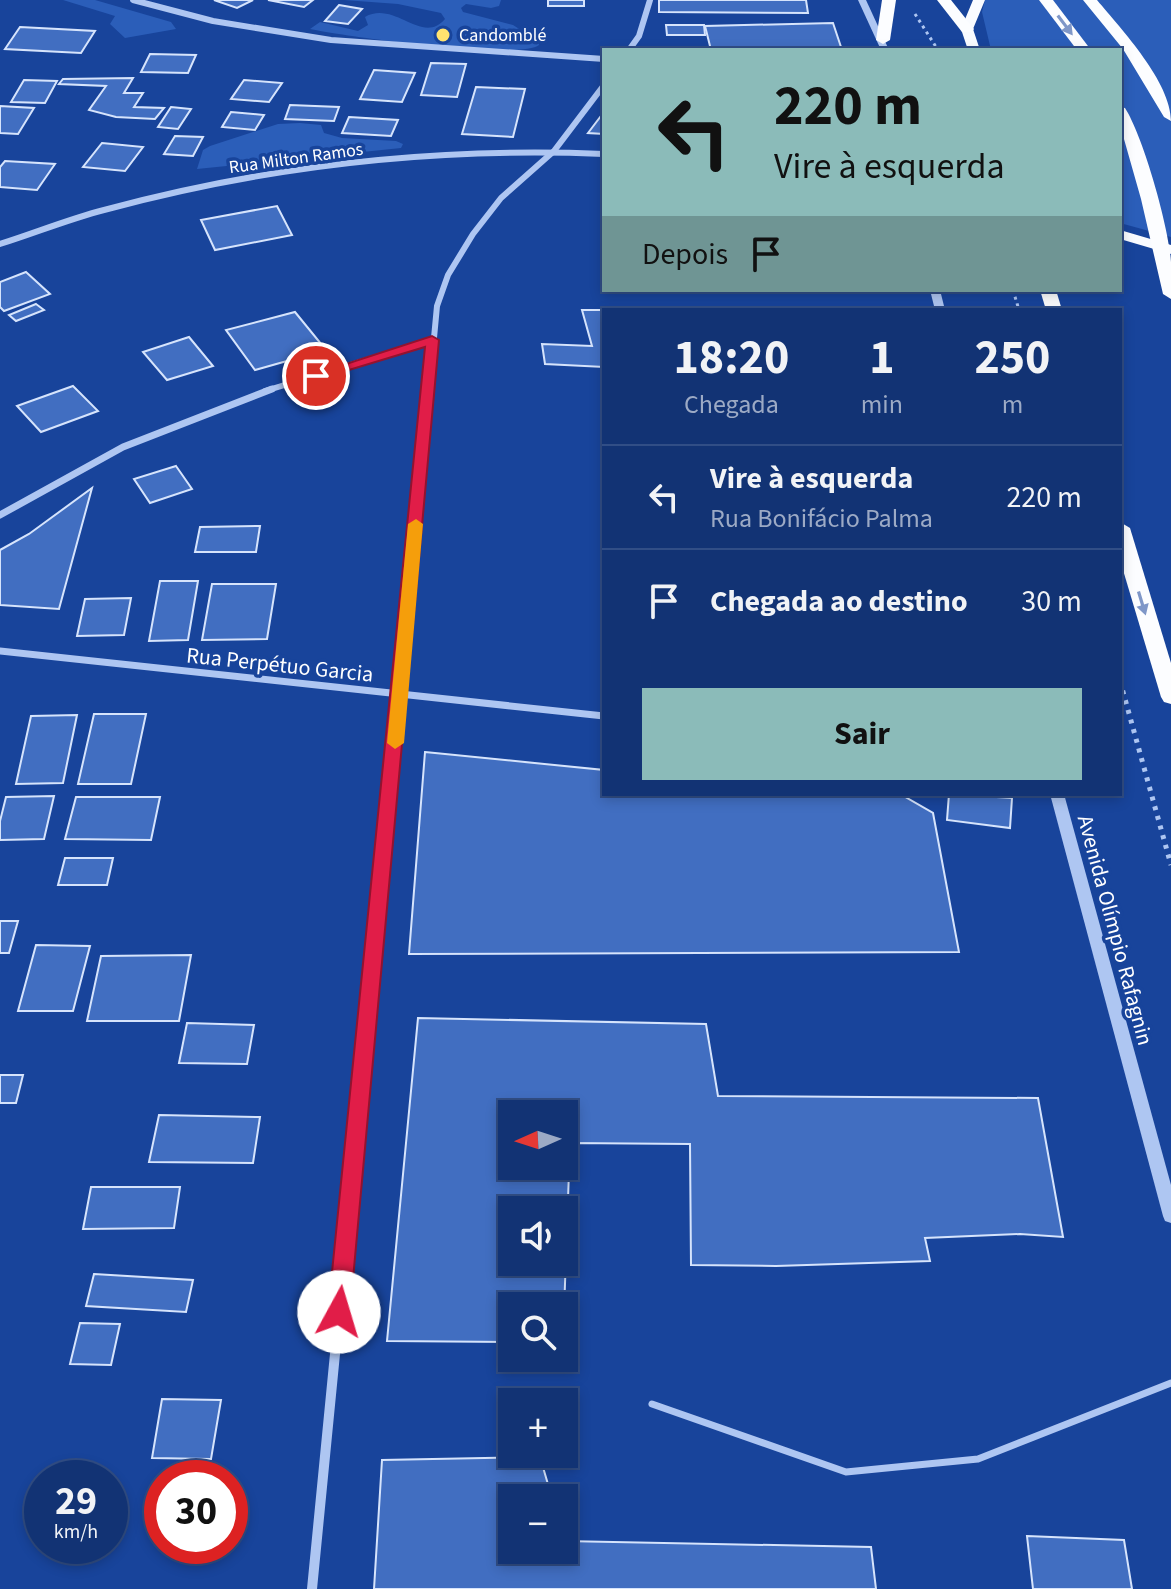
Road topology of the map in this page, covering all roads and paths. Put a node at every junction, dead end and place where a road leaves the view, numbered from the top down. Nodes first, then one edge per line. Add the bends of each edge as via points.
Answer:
1 (133, 0) edge
2 (650, 0) edge
3 (862, 0) edge
4 (889, 0) edge
5 (944, 0) edge
6 (979, 0) edge
7 (1046, 0) edge
8 (1090, 0) edge
9 (914, 12) dead end
10 (967, 29) junction
11 (884, 45) edge
12 (630, 48) edge
13 (937, 48) edge
14 (973, 48) edge
15 (1082, 48) edge
16 (602, 59) edge
17 (602, 88) edge
18 (1122, 114) edge
19 (1171, 117) edge
20 (554, 151) junction
21 (602, 154) edge
22 (1122, 235) edge
23 (0, 244) edge
24 (1171, 250) edge
25 (1171, 294) edge
26 (432, 340) junction
27 (0, 515) edge
28 (1122, 535) edge
29 (0, 651) edge
30 (1122, 688) edge
31 (400, 695) junction
32 (1171, 697) edge
33 (602, 716) edge
34 (1058, 796) edge
35 (1171, 865) edge
36 (1171, 1216) edge
37 (1171, 1383) edge
38 (652, 1404) dead end
39 (312, 1589) edge

1 - 16 street via 213,21 331,40
2 - 12 street
3 - 11 street
4 - 11 highway
5 - 10 highway
6 - 10 main road
7 -> 15 highway
8 - 19 highway via 1129,47
9 - 13 path
10 - 14 main road
17 - 20 street
18 - 25 highway
20 - 21 street, Rua Milton Ramos
20 - 23 street, Rua Milton Ramos via 401,159 229,181 103,211
20 - 26 street via 501,198 473,234 448,275
22 - 24 main road
26 - 27 street via 257,393 123,447
26 - 31 street
28 -> 32 highway
29 - 31 street, Rua Perpétuo Garcia
30 - 35 path
31 - 33 street, Rua Perpétuo Garcia
31 - 39 street
34 - 36 street, Avenida Olímpio Rafagnin
37 - 38 lane via 978,1459 846,1472

